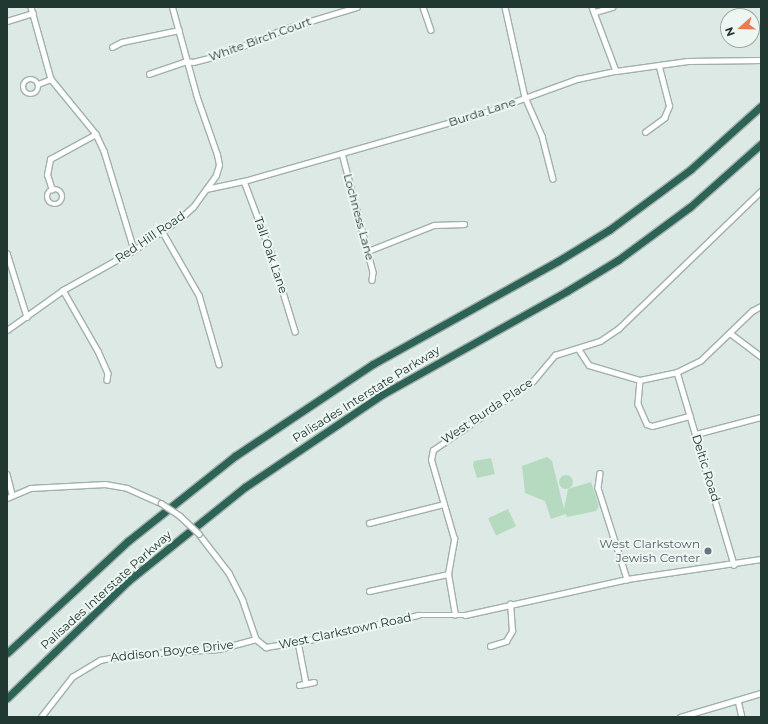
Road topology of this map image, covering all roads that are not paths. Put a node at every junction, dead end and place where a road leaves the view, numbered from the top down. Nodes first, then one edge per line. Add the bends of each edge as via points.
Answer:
1 (31, 7) edge
2 (172, 7) edge
3 (357, 7) edge
4 (423, 7) edge
5 (505, 7) edge
6 (592, 7) edge
7 (612, 7) edge
8 (595, 12) junction
9 (33, 13) junction
10 (7, 21) edge
11 (179, 30) junction
12 (431, 30) dead end
13 (112, 47) dead end
14 (761, 60) edge
15 (186, 61) junction
16 (659, 67) junction
17 (616, 71) junction
18 (149, 74) dead end
19 (51, 79) junction
20 (38, 84) dead end
21 (525, 97) junction
22 (761, 106) edge
23 (645, 132) dead end
24 (96, 134) junction
25 (761, 144) edge
26 (342, 153) junction
27 (553, 179) dead end
28 (244, 181) junction
29 (206, 189) junction
30 (52, 190) dead end
31 (761, 191) edge
32 (464, 224) dead end
33 (162, 231) junction
34 (134, 250) junction
35 (368, 251) junction
36 (7, 253) edge
37 (372, 280) dead end
38 (64, 290) junction
39 (761, 306) edge
40 (27, 316) junction
41 (7, 330) edge
42 (295, 331) dead end
43 (730, 333) junction
44 (578, 348) junction
45 (761, 356) edge
46 (220, 364) dead end
47 (677, 372) junction
48 (107, 380) dead end
49 (640, 380) junction
50 (690, 416) junction
51 (761, 418) edge
52 (696, 434) junction
53 (600, 473) dead end
54 (7, 474) edge
55 (12, 494) junction
56 (7, 498) edge
57 (444, 504) junction
58 (369, 524) dead end
59 (761, 559) edge
60 (734, 565) junction
61 (448, 574) junction
62 (627, 580) junction
63 (370, 590) dead end
64 (510, 604) junction
65 (455, 615) junction
66 (256, 639) junction
67 (298, 642) junction
68 (490, 646) dead end
69 (7, 654) edge
70 (314, 682) dead end
71 (306, 684) junction
72 (299, 685) dead end
73 (761, 693) edge
74 (7, 698) edge
75 (738, 700) junction
76 (690, 715) edge
77 (41, 717) edge
78 (680, 717) edge
79 (742, 717) edge

1 - 9 street
2 - 11 street, Red Hill Road
3 - 15 street, White Birch Court via 284,29 224,54 193,62
4 - 12 street
5 - 21 street
6 - 8 street
7 - 8 street
8 - 17 street
9 - 10 street
9 - 19 street
11 - 13 street via 122,42
11 - 15 street, Red Hill Road
14 - 16 street, Burda Lane via 687,61
15 - 18 street, White Birch Court
15 - 29 street, Red Hill Road via 219,165 216,175
16 - 17 street, Burda Lane
16 - 23 street via 669,106 664,118
17 - 21 street, Burda Lane via 577,79
19 - 20 street
19 - 24 street
21 - 26 street, Burda Lane via 489,111
21 - 27 street via 542,136
22 - 69 highway, Palisades Interstate Parkway via 680,178 596,238 380,360 247,447 128,541
24 - 30 street via 50,159 48,175
24 - 34 street via 104,151
25 - 74 highway, Palisades Interstate Parkway via 696,202 618,260 561,295 377,398 251,482 122,586
26 - 28 street, Burda Lane
26 - 35 street, Lochness Lane
28 - 29 street, Burda Lane
28 - 42 street, Tall Oak Lane via 272,253
29 - 33 street, Red Hill Road via 189,211
31 - 44 street, West Burda Place via 618,329 600,341
32 - 35 street via 434,226
33 - 34 street, Red Hill Road
33 - 46 street via 199,295
34 - 38 street, Red Hill Road
35 - 37 street, Lochness Lane via 373,272
36 - 40 street
38 - 40 street, Red Hill Road
38 - 48 street via 98,350 108,373
39 - 43 street via 752,311
40 - 41 street, Red Hill Road
43 - 45 street
43 - 47 street via 700,361
44 - 49 street via 589,365
44 - 57 street, West Burda Place via 555,355 532,381 433,450 432,460
47 - 49 street
47 - 50 street, Deltic Road
49 - 50 street via 638,404 647,424 652,426
50 - 52 street, Deltic Road
51 - 52 street
52 - 60 street, Deltic Road
53 - 62 street via 598,488
54 - 55 street
55 - 56 street
55 - 66 street, bridge via 33,488 110,484 132,490 161,503 199,534 234,582
57 - 58 street
57 - 61 street, West Burda Place via 454,539
59 - 60 street, West Clarkstown Road
60 - 62 street, West Clarkstown Road
61 - 63 street
61 - 65 street, West Burda Place
62 - 64 street, West Clarkstown Road
64 - 65 street, West Clarkstown Road
64 - 68 street via 512,630 506,641
65 - 67 street, West Clarkstown Road via 418,615
66 - 67 street, West Clarkstown Road via 266,646
66 - 77 street, Addison Boyce Drive via 219,649 125,655 100,660 72,677
67 - 71 street
70 - 71 street
71 - 72 street
73 - 75 street
75 - 76 street
75 - 79 street
76 - 78 street

